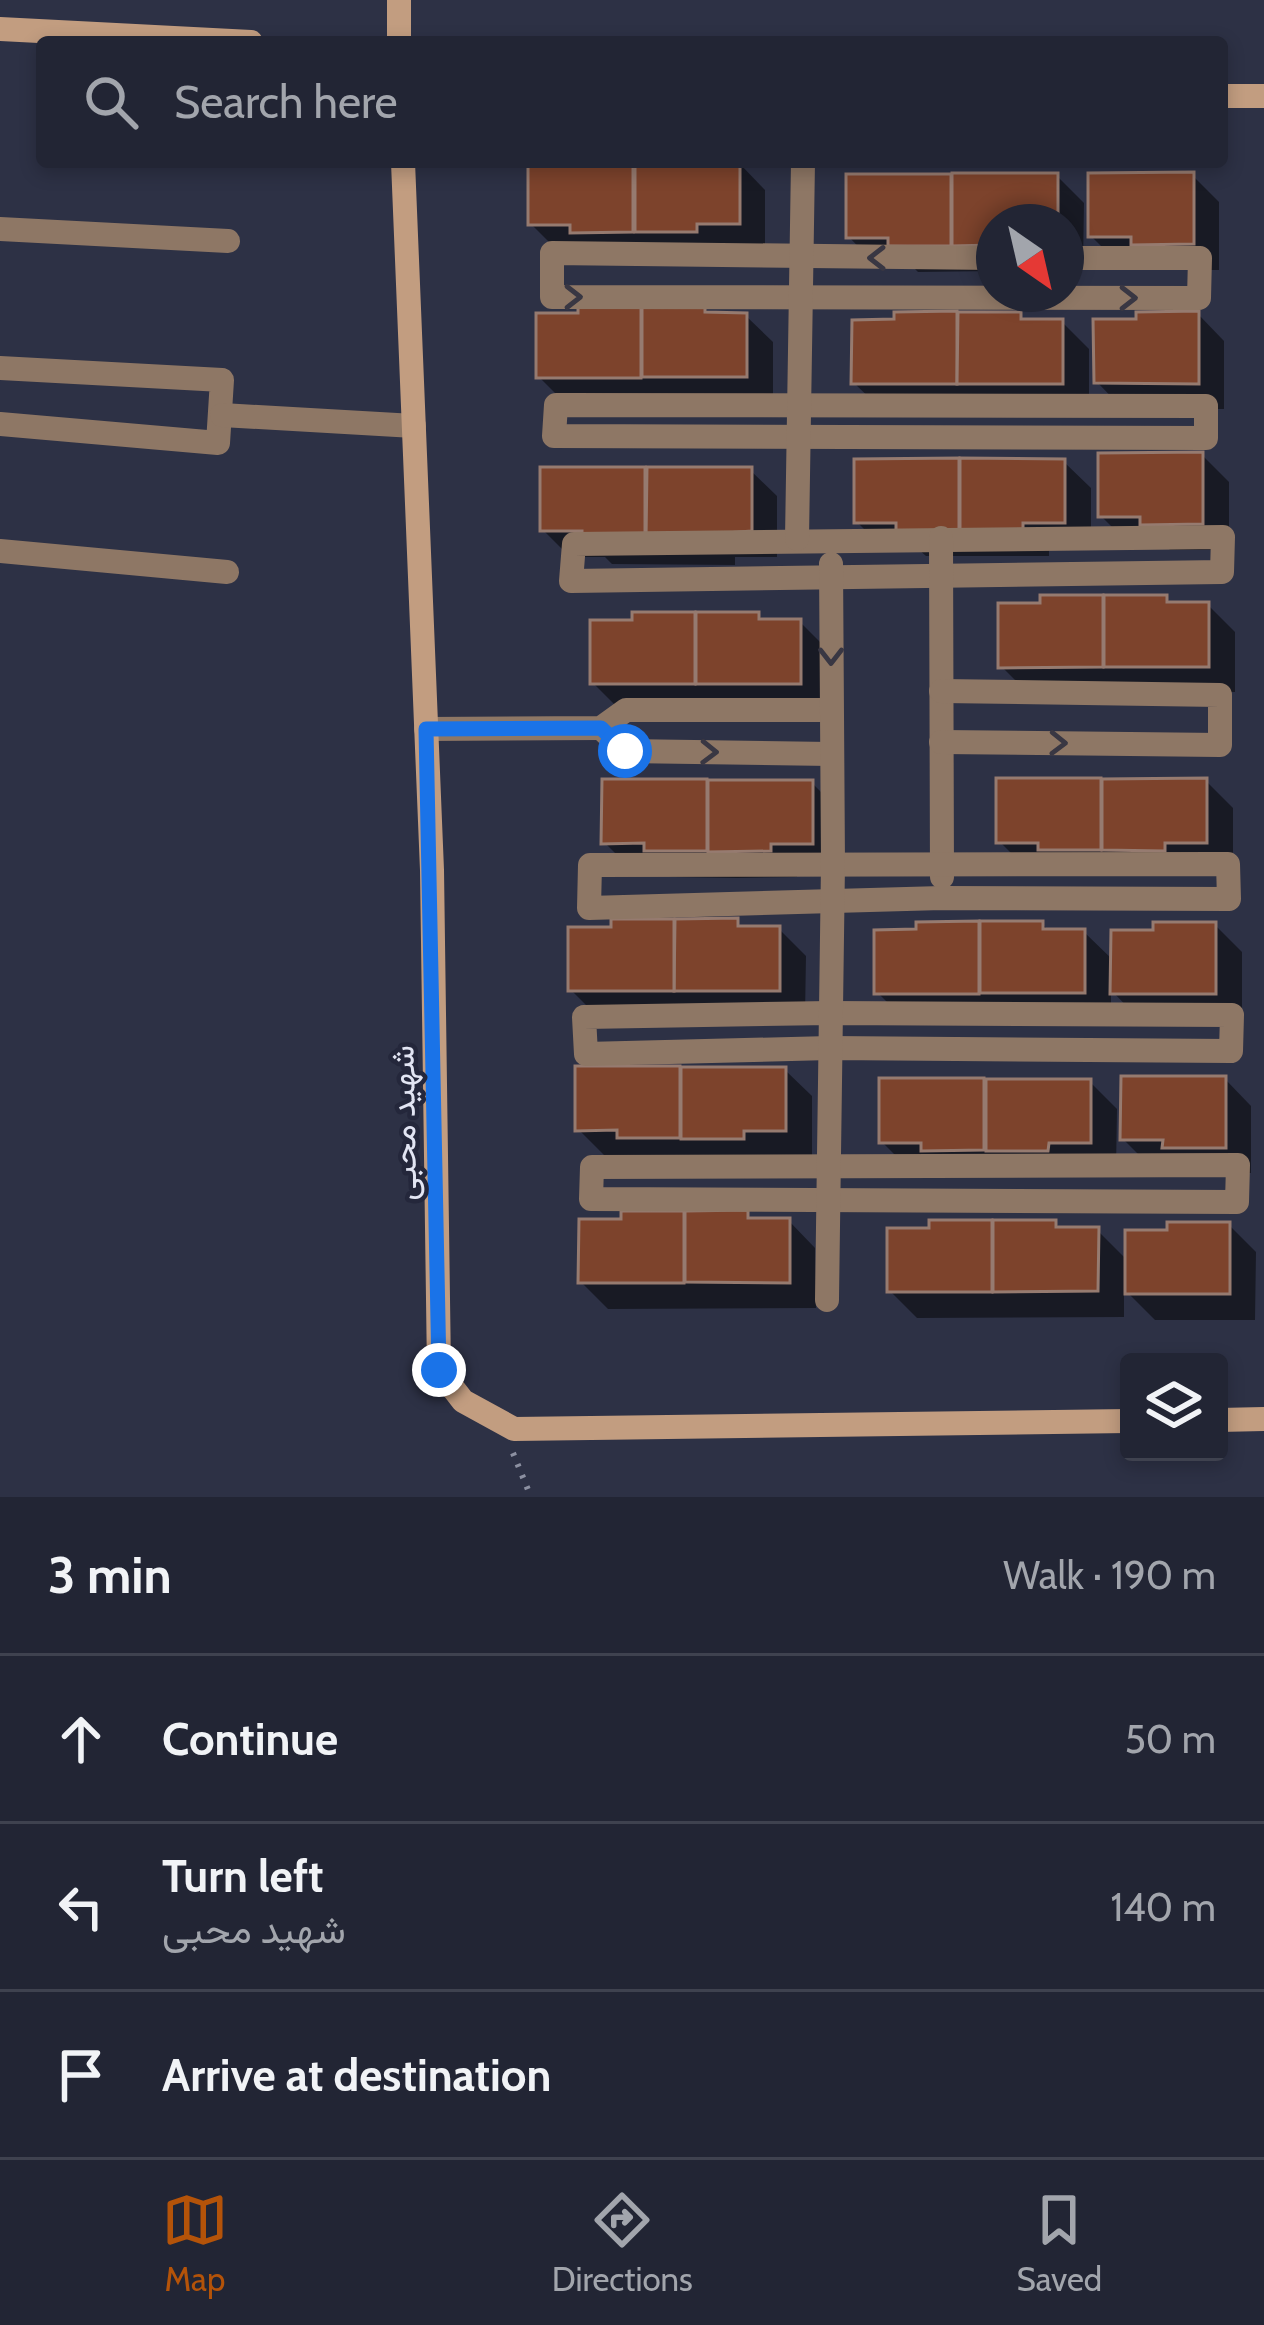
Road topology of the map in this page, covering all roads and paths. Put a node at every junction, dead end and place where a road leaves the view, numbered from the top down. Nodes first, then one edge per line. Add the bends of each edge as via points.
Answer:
1 (399, 0) edge
2 (0, 29) edge
3 (135, 36) edge
4 (399, 36) edge
5 (1228, 96) edge
6 (1264, 96) edge
7 (404, 168) edge
8 (803, 168) edge
9 (0, 229) edge
10 (227, 241) dead end
11 (801, 258) junction
12 (976, 258) edge
13 (1084, 258) edge
14 (801, 297) junction
15 (976, 297) edge
16 (1084, 298) edge
17 (0, 368) edge
18 (799, 405) junction
19 (222, 415) junction
20 (0, 424) edge
21 (414, 426) junction
22 (799, 437) junction
23 (941, 538) junction
24 (797, 539) junction
25 (831, 539) junction
26 (0, 551) edge
27 (227, 572) dead end
28 (940, 576) junction
29 (830, 577) junction
30 (941, 692) junction
31 (831, 710) junction
32 (601, 728) junction
33 (426, 729) junction
34 (941, 742) junction
35 (831, 754) junction
36 (832, 864) junction
37 (942, 865) junction
38 (942, 898) junction
39 (831, 901) junction
40 (830, 1013) junction
41 (830, 1048) junction
42 (828, 1166) junction
43 (828, 1198) junction
44 (827, 1300) dead end
45 (1264, 1419) edge
46 (1228, 1420) edge
47 (1120, 1421) edge
48 (501, 1422) junction
49 (531, 1497) edge

1 - 4 street
2 - 3 street
5 - 6 street
7 - 21 street, شهید محبی
8 - 11 street
9 - 10 street
12 -> 11 street
11 - 14 street
11 -> 14 street via 552,254 552,297
16 -> 13 street via 1199,298 1200,258
14 -> 15 street
14 - 18 street
17 - 19 street via 222,380
18 - 22 street
18 - 22 street via 556,405 554,436
18 - 22 street via 1206,406 1206,438
19 - 20 street via 218,443
19 - 21 street
21 - 33 street, شهید محبی
22 - 24 street
23 - 25 street
23 - 28 street
23 - 28 street via 1223,537 1222,572
24 - 25 street
24 - 29 street via 574,544 572,581
25 - 29 street
26 - 27 street
28 - 29 street
28 - 30 street
29 -> 31 street
30 - 34 street
34 -> 30 street via 1220,745 1220,695
31 - 32 street via 626,710
31 - 35 street
32 - 33 street
32 -> 35 street via 625,751
33 - 48 street, شهید محبی via 439,1370 463,1401
34 - 37 street
35 - 36 street
36 - 37 street
36 - 39 street
36 - 39 street via 590,865 589,908
37 - 38 street
37 - 38 street via 1228,864 1229,899
38 - 39 street
39 - 40 street
40 - 41 street
40 - 41 street via 584,1017 586,1054
40 - 41 street via 1232,1015 1232,1051
41 - 42 street
42 - 43 street
42 - 43 street via 592,1167 591,1199
42 - 43 street via 1238,1165 1238,1202
43 - 44 street
45 - 46 street
47 - 48 street, شهید محبی via 514,1429
48 - 49 path

